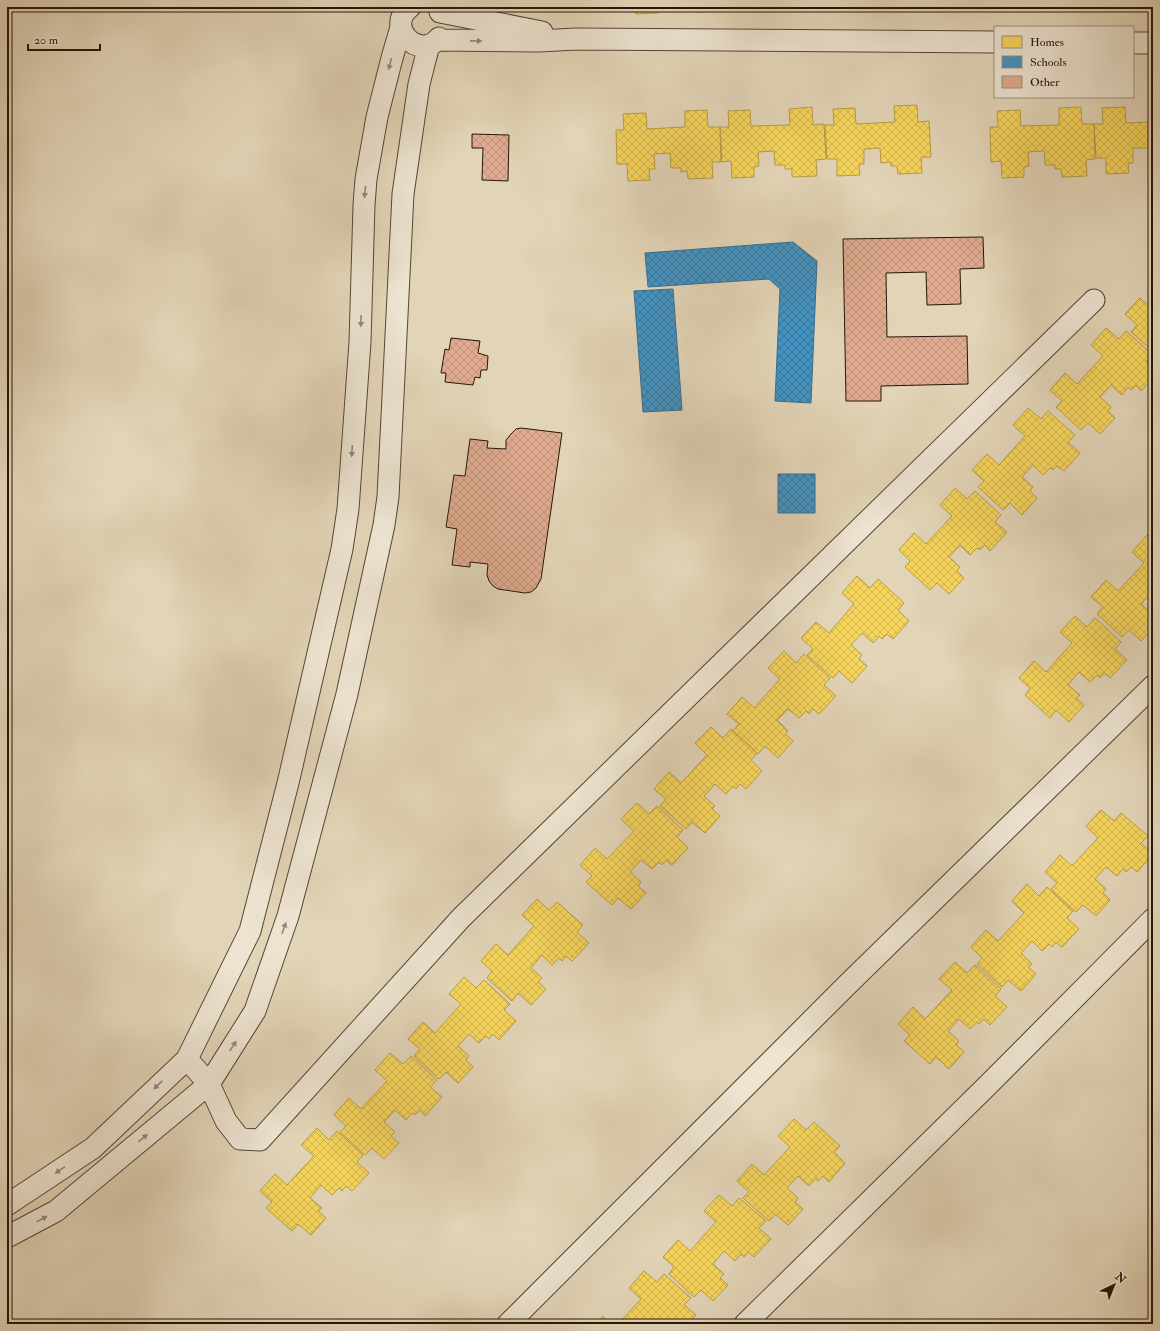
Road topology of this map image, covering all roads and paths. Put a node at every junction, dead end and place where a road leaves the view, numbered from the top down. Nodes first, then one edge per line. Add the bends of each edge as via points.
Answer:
1 (438, 9) edge
2 (407, 12) edge
3 (576, 39) junction
4 (994, 42) edge
5 (433, 43) junction
6 (1134, 43) edge
7 (1153, 43) edge
8 (1094, 300) dead end
9 (1153, 686) edge
10 (1153, 919) edge
11 (187, 1059) junction
12 (209, 1084) junction
13 (7, 1205) edge
14 (7, 1237) edge
15 (508, 1324) edge
16 (746, 1324) edge

1 - 3 street
1 - 5 street via 444,23 441,35
2 - 5 street via 403,33 410,42 416,45
2 -> 11 street via 377,117 366,179 360,342 348,509 342,549 288,782 250,931
3 - 4 street
5 -> 3 street
12 -> 5 street via 256,1011 288,916 346,694 384,525 388,497 403,194 419,84
6 - 7 street
8 - 12 street via 461,918 260,1140 240,1139 226,1121
9 - 15 street via 848,984
10 - 16 street
11 - 12 street
11 -> 13 street via 93,1148
14 -> 12 street via 56,1211

